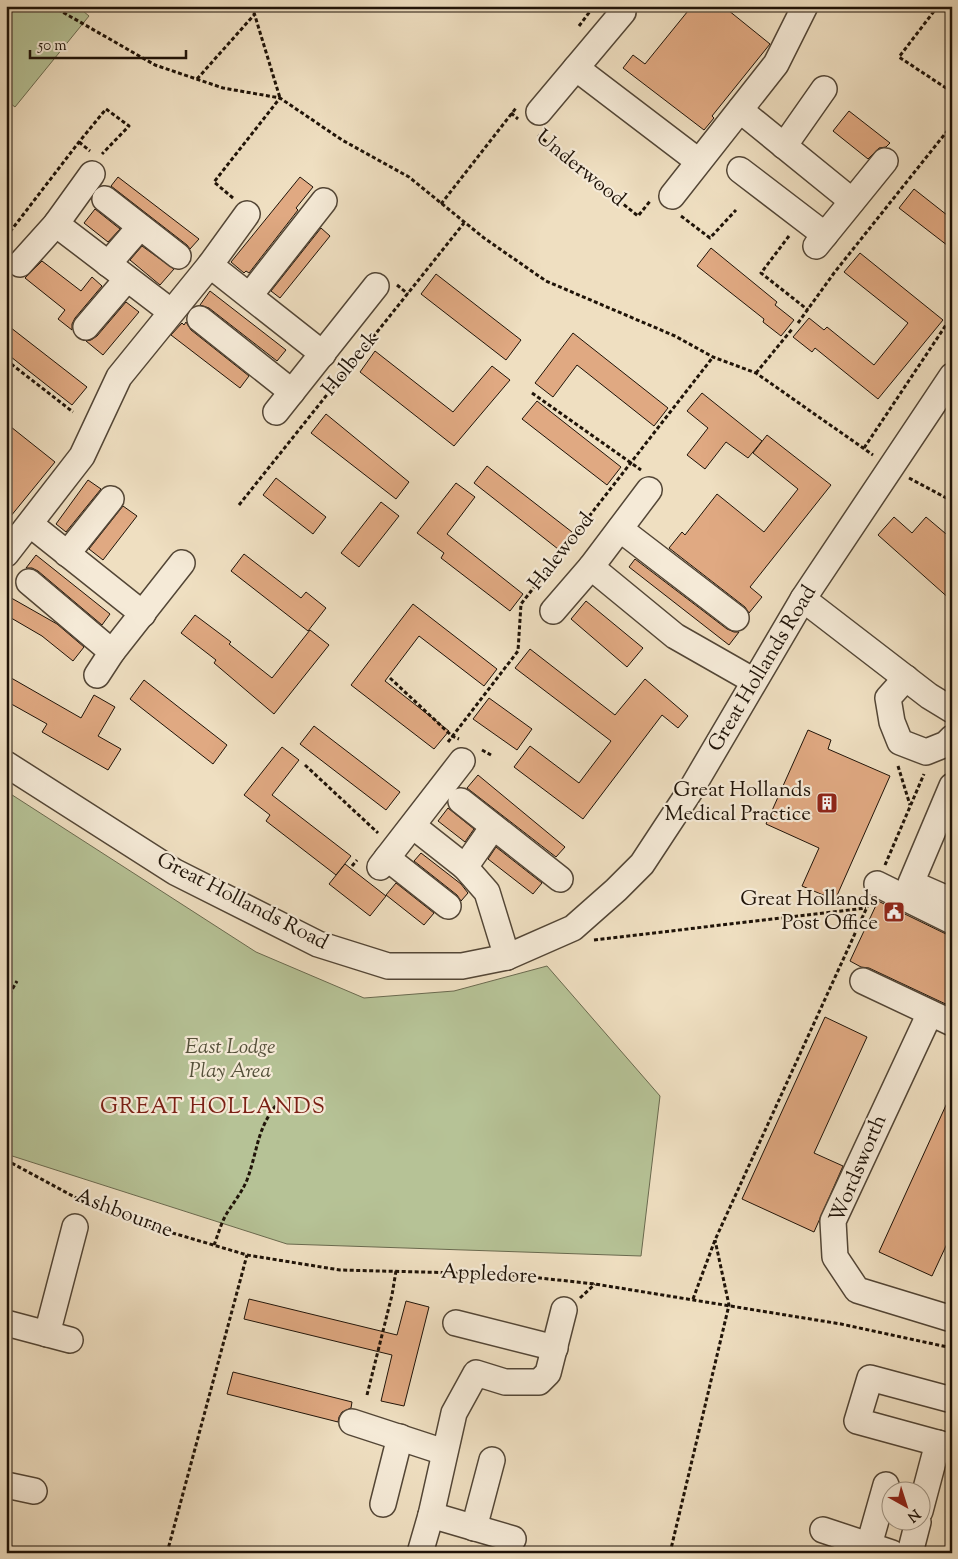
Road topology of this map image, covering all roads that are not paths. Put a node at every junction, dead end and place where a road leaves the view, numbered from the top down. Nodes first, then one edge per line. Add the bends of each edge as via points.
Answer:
1 (806, 6) edge
2 (623, 12) dead end
3 (576, 68) junction
4 (824, 89) dead end
5 (740, 110) junction
6 (531, 121) road end
7 (784, 146) junction
8 (698, 161) junction
9 (884, 161) dead end
10 (740, 170) dead end
11 (92, 174) dead end
12 (105, 199) dead end
13 (324, 201) dead end
14 (852, 201) junction
15 (669, 202) road end
16 (246, 214) road end
17 (56, 224) junction
18 (140, 226) junction
19 (178, 256) dead end
20 (20, 264) dead end
21 (210, 265) junction
22 (118, 272) junction
23 (376, 286) dead end
24 (250, 295) junction
25 (170, 312) junction
26 (200, 319) dead end
27 (86, 328) dead end
28 (323, 354) junction
29 (952, 376) edge
30 (292, 392) junction
31 (276, 412) dead end
32 (649, 490) road end
33 (111, 499) dead end
34 (30, 524) junction
35 (620, 529) junction
36 (6, 554) edge
37 (67, 554) junction
38 (182, 563) dead end
39 (591, 567) junction
40 (29, 582) dead end
41 (803, 599) junction
42 (553, 610) dead end
43 (143, 614) junction
44 (736, 618) dead end
45 (112, 652) junction
46 (97, 675) dead end
47 (906, 678) junction
48 (754, 681) junction
49 (952, 710) edge
50 (952, 738) edge
51 (466, 749) road end
52 (6, 764) edge
53 (952, 786) edge
54 (461, 801) dead end
55 (413, 826) junction
56 (493, 827) junction
57 (465, 866) junction
58 (560, 879) dead end
59 (877, 884) road end
60 (952, 901) edge
61 (448, 906) dead end
62 (952, 921) edge
63 (507, 957) junction
64 (863, 981) dead end
65 (941, 1018) edge
66 (75, 1228) dead end
67 (564, 1310) dead end
68 (952, 1319) edge
69 (6, 1323) edge
70 (456, 1323) dead end
71 (555, 1348) junction
72 (952, 1400) edge
73 (352, 1422) dead end
74 (400, 1437) junction
75 (945, 1445) edge
76 (444, 1452) junction
77 (492, 1460) dead end
78 (6, 1484) edge
79 (930, 1485) edge
80 (34, 1491) dead end
81 (383, 1504) dead end
82 (431, 1515) junction
83 (474, 1528) junction
84 (823, 1530) dead end
85 (882, 1532) edge
86 (915, 1532) edge
87 (513, 1539) dead end
88 (881, 1549) edge
89 (420, 1553) edge
90 (910, 1553) edge

1 - 5 street via 776,64
2 - 3 street, Underwood
3 - 6 street, Underwood
3 - 8 street
4 - 7 street
5 - 7 street
5 - 8 street
7 - 14 street
8 - 15 street
9 - 14 street
10 - 14 street via 803,218 820,241
11 - 17 street
12 - 18 street
13 - 24 street
16 - 21 street
17 - 20 street
17 - 22 street
18 - 19 street
18 - 22 street
21 - 24 street, Holbeck
21 - 25 street
22 - 25 street
22 - 27 street
23 - 28 street, Holbeck
24 - 28 street, Holbeck
25 - 34 street via 119,377 82,456
26 - 30 street
28 - 30 street, Holbeck
29 - 41 street, Great Hollands Road
30 - 31 street, Holbeck
32 - 35 street, Halewood
33 - 37 street
34 - 36 street
34 - 37 street
35 - 39 street, Halewood
35 - 44 street
37 - 43 street
38 - 43 street
39 - 42 street, Halewood
39 - 48 street, Halewood via 675,636
40 - 45 street
41 - 47 street
41 - 48 street, Great Hollands Road
43 - 45 street
45 - 46 street
47 - 49 street
47 - 50 street via 888,698 900,742 926,752
48 - 63 street, Great Hollands Road via 692,788 642,864 574,928
51 - 55 street
52 - 63 street, Great Hollands Road via 175,872 318,944 388,966 462,966
53 - 60 street via 911,883
54 - 56 street
55 - 57 street
55 - 61 street via 383,862
56 - 57 street
56 - 58 street
57 - 63 street via 487,892
59 - 62 street
64 - 65 street, Wordsworth
65 - 68 street, Wordsworth via 833,1221 835,1257 857,1290
66 - 69 street via 58,1337
67 - 71 street
70 - 71 street
71 - 76 street via 548,1373 539,1382 505,1382 476,1373 454,1413
72 - 75 street via 870,1378 858,1421
73 - 74 street
74 - 76 street
74 - 81 street
75 - 79 street
76 - 82 street
77 - 83 street
78 - 80 street
82 - 83 street
82 - 89 street
83 - 87 street
84 - 88 street
85 - 88 street
86 - 90 street

